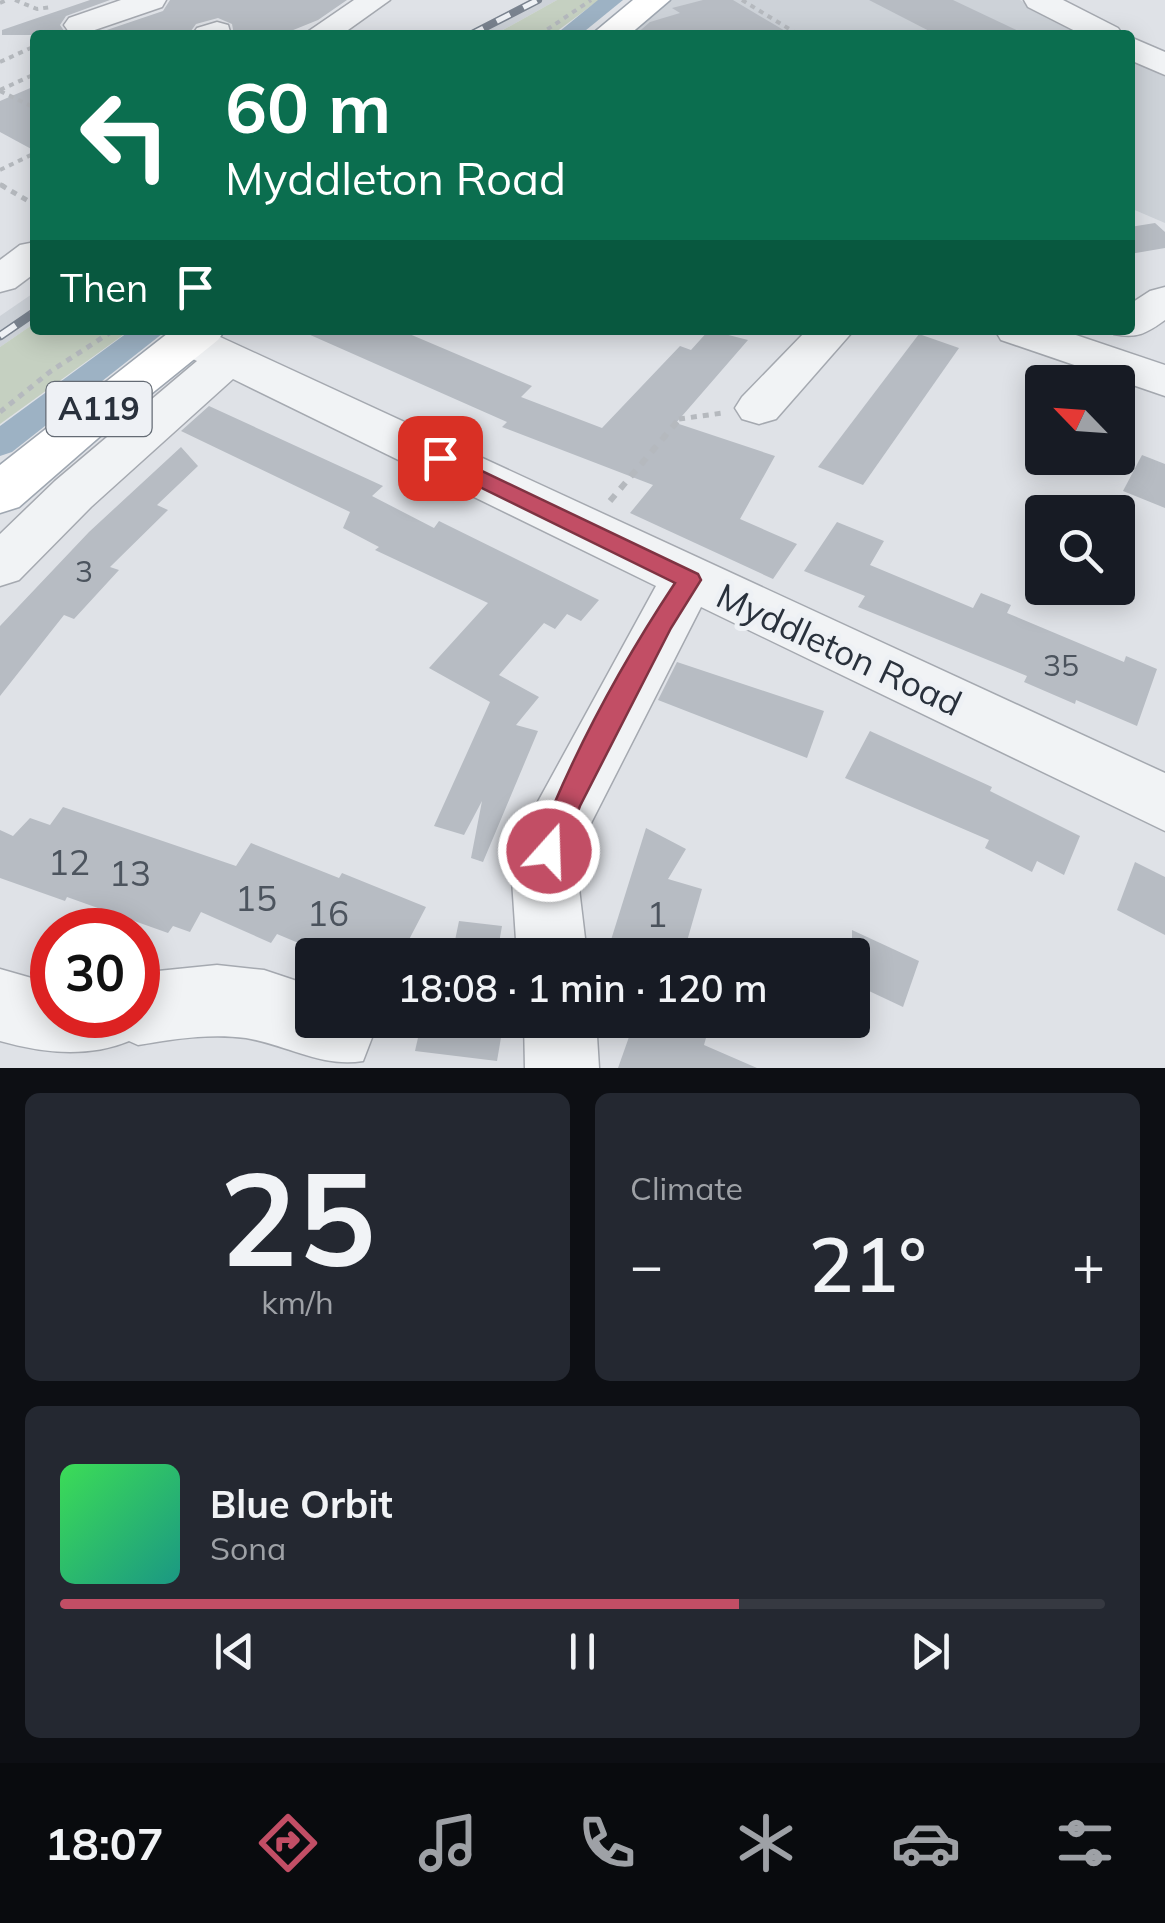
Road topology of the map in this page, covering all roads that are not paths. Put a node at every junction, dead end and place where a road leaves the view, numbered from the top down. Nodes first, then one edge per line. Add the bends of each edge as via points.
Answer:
1 (150, 0) edge
2 (375, 0) edge
3 (654, 0) edge
4 (1039, 3) edge
5 (73, 14) edge
6 (203, 27) edge
7 (175, 30) edge
8 (327, 30) edge
9 (615, 30) edge
10 (1096, 30) edge
11 (1135, 49) edge
12 (1165, 64) edge
13 (30, 258) edge
14 (0, 279) edge
15 (1165, 300) edge
16 (1135, 321) edge
17 (827, 335) edge
18 (1050, 335) edge
19 (206, 343) edge
20 (1110, 344) edge
21 (1165, 381) edge
22 (759, 408) road end
23 (0, 494) edge
24 (0, 566) edge
25 (690, 580) junction
26 (1165, 803) edge
27 (550, 938) edge
28 (0, 1005) edge
29 (160, 1006) edge
30 (295, 1013) edge
31 (30, 1014) edge
32 (561, 1038) edge
33 (562, 1068) edge

1 - 5 street
2 - 8 street
3 - 9 main road
4 - 10 street
6 - 7 street
11 - 12 street
13 - 14 street
15 - 16 street
17 - 22 street
18 - 20 street
19 - 23 main road, A119 via 102,406
19 - 24 street
19 - 25 street, Myddleton Road
20 - 21 street
25 - 26 street, Myddleton Road
25 - 27 street via 555,828 544,880
28 - 31 street
29 - 30 street via 224,998
32 - 33 street

